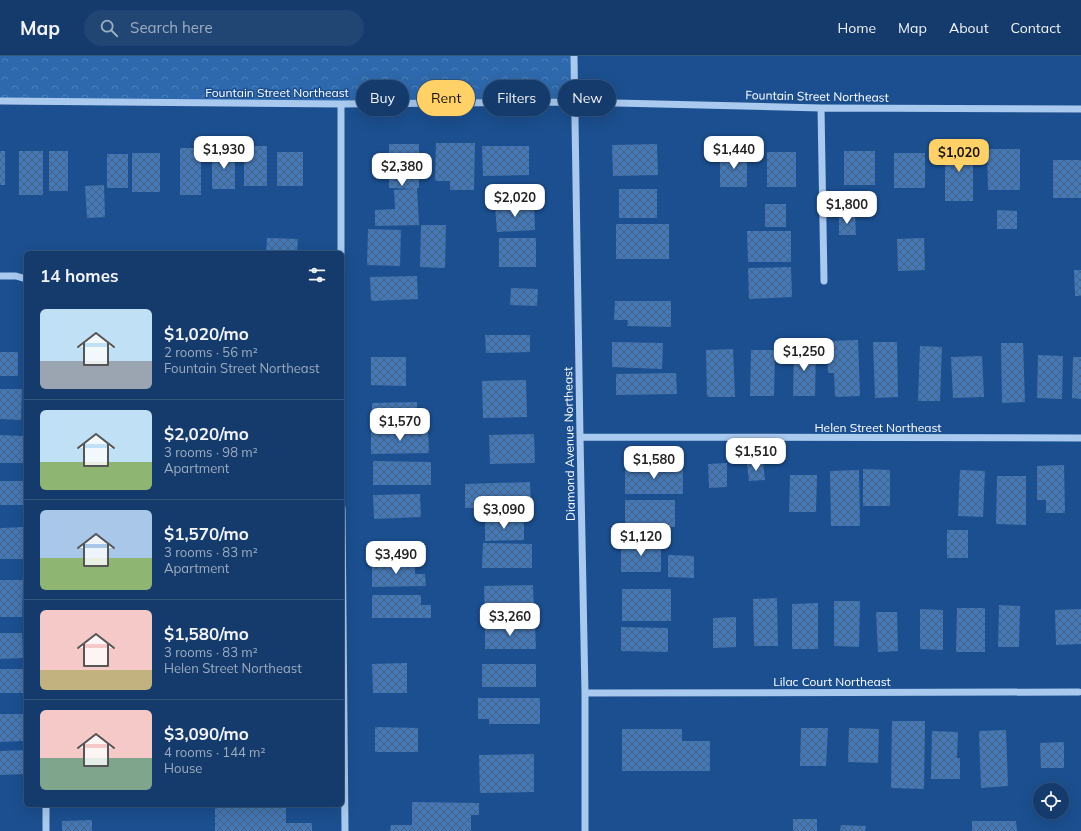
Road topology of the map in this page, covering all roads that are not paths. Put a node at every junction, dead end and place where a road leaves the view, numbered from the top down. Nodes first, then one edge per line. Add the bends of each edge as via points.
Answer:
1 (574, 56) edge
2 (574, 80) edge
3 (0, 101) edge
4 (558, 102) edge
5 (616, 103) edge
6 (341, 104) junction
7 (821, 108) junction
8 (1081, 109) edge
9 (574, 116) edge
10 (341, 251) edge
11 (0, 276) edge
12 (24, 279) edge
13 (824, 281) dead end
14 (580, 437) junction
15 (1081, 438) edge
16 (1079, 692) dead end
17 (584, 693) junction
18 (344, 723) edge
19 (46, 807) edge
20 (46, 831) edge
21 (345, 831) edge
22 (585, 831) edge

1 - 2 street, Diamond Avenue Northeast
3 - 6 street, Fountain Street Northeast
4 - 6 street, Fountain Street Northeast
5 - 7 street, Fountain Street Northeast
6 - 10 street
7 - 8 street, Fountain Street Northeast
7 - 13 street
9 - 14 street, Diamond Avenue Northeast
11 - 12 street via 16,276
14 - 15 street, Helen Street Northeast
14 - 17 street, Diamond Avenue Northeast
16 - 17 street, Lilac Court Northeast
17 - 22 street, Diamond Avenue Northeast
18 - 21 street
19 - 20 street

